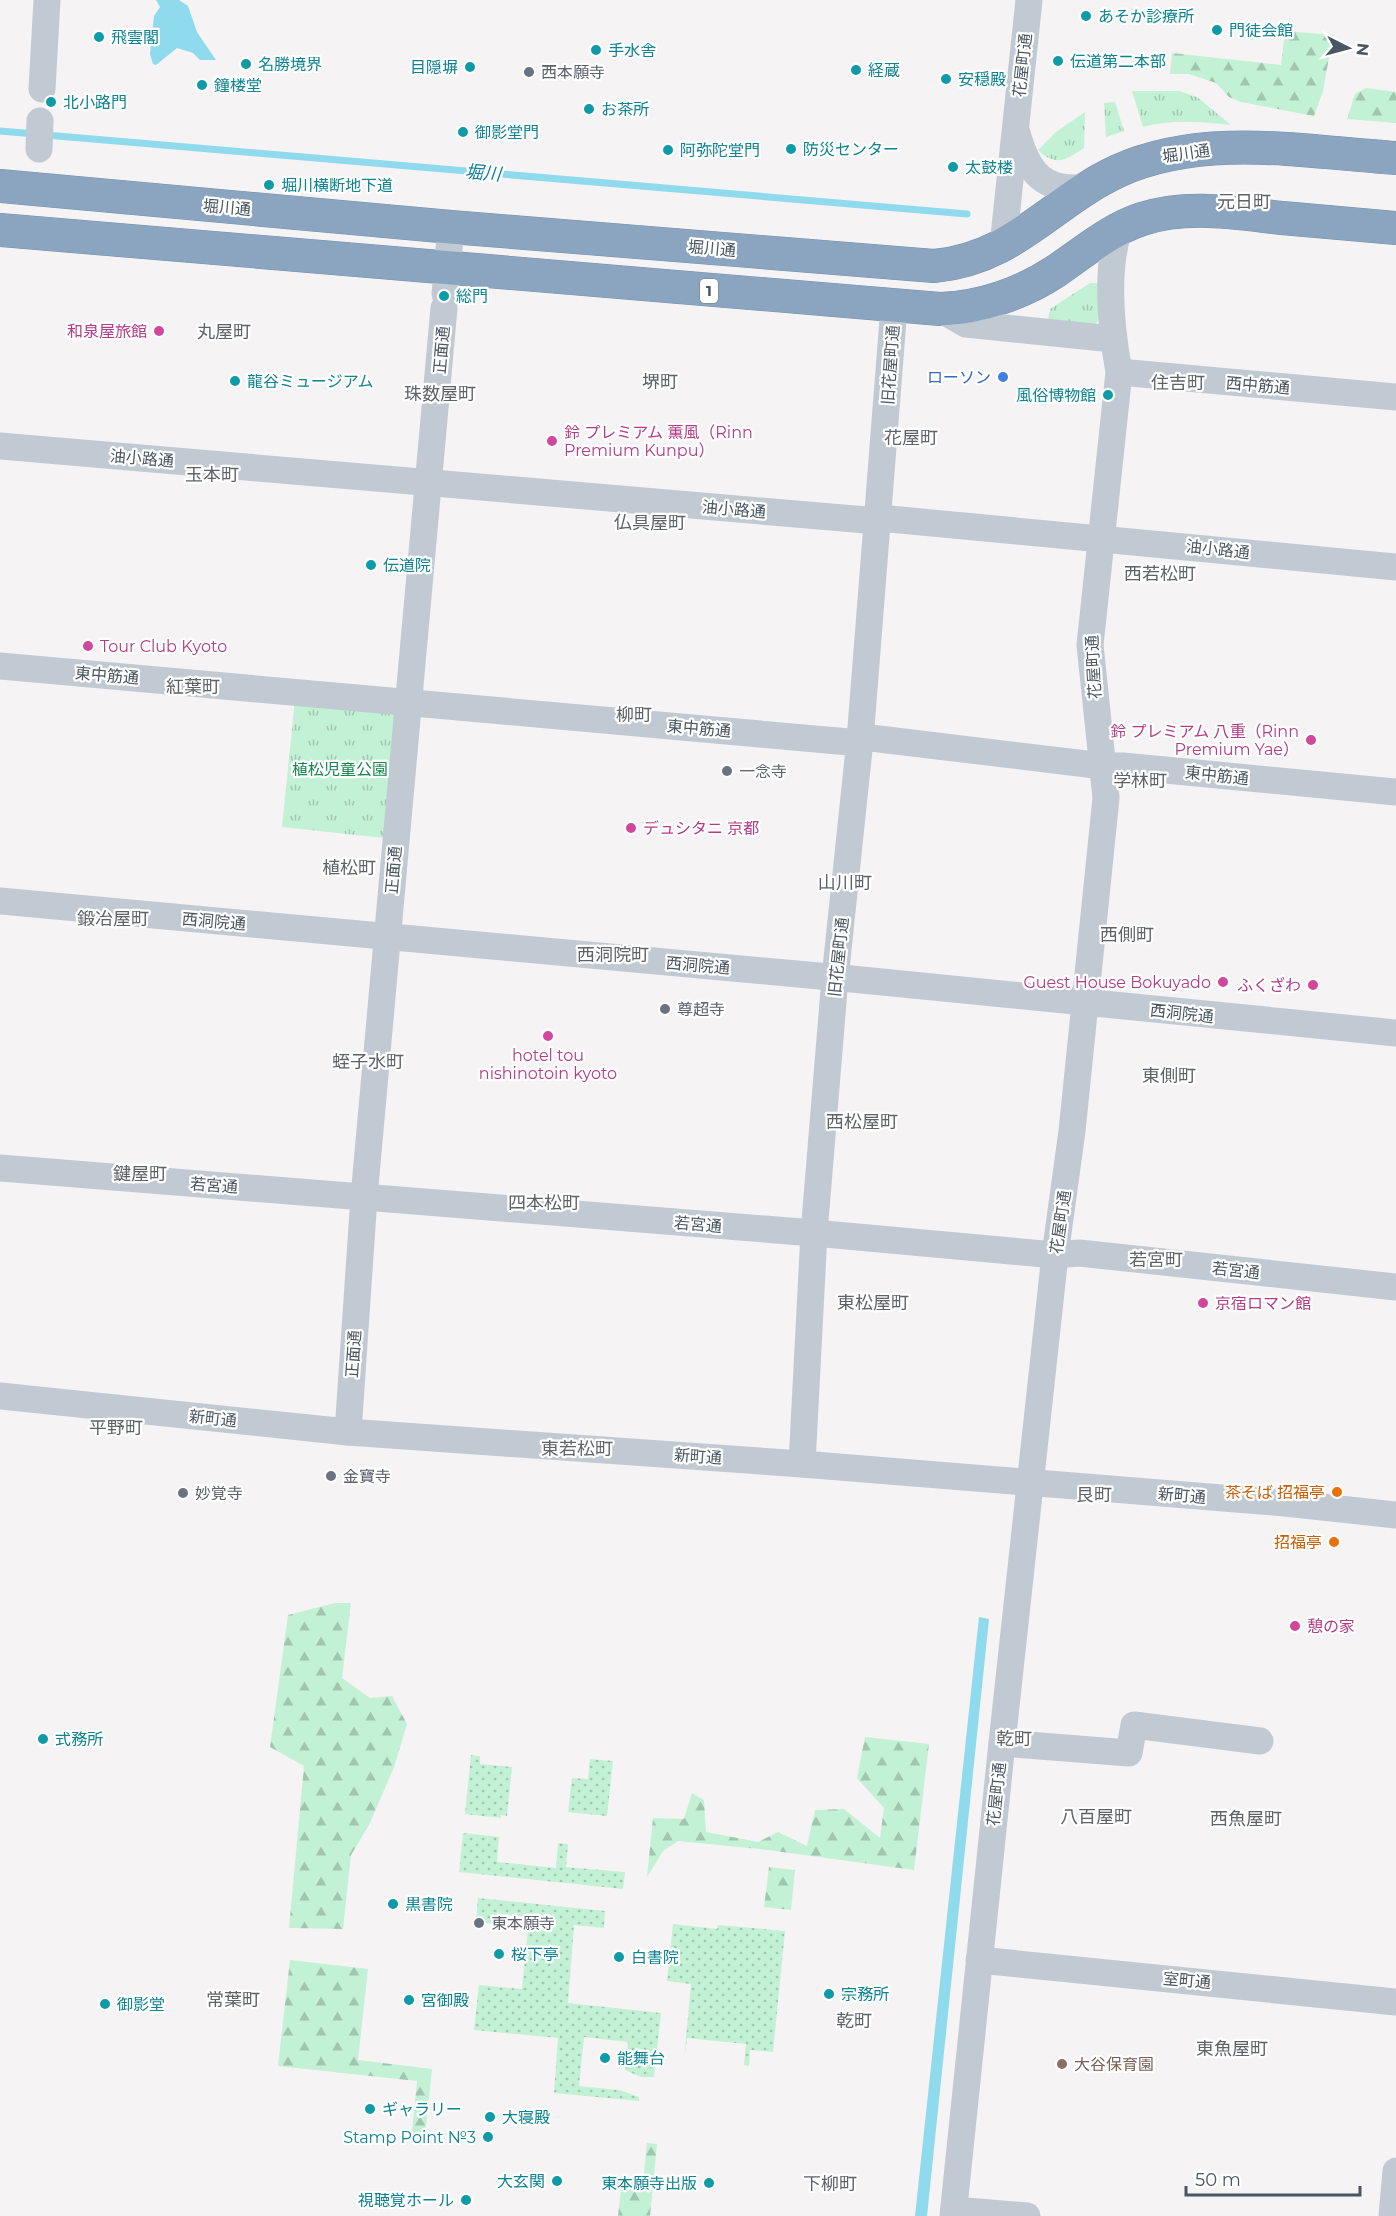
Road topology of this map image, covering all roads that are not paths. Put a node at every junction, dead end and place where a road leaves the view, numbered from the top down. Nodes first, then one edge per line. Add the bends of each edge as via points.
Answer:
1 (47, 0) edge
2 (1029, 0) edge
3 (42, 89) dead end
4 (40, 121) dead end
5 (1016, 129) junction
6 (39, 149) dead end
7 (1396, 158) edge
8 (0, 186) edge
9 (1088, 188) junction
10 (451, 227) junction
11 (1396, 228) edge
12 (1119, 229) junction
13 (0, 230) edge
14 (1003, 246) junction
15 (446, 290) junction
16 (894, 307) junction
17 (940, 309) junction
18 (1113, 339) junction
19 (1119, 372) junction
20 (1396, 397) edge
21 (0, 446) edge
22 (430, 484) junction
23 (878, 521) junction
24 (1100, 539) junction
25 (1396, 567) edge
26 (0, 666) edge
27 (409, 701) junction
28 (860, 740) junction
29 (1103, 766) junction
30 (1396, 792) edge
31 (0, 901) edge
32 (387, 936) junction
33 (836, 978) junction
34 (1086, 1003) junction
35 (1396, 1033) edge
36 (0, 1168) edge
37 (364, 1197) junction
38 (814, 1233) junction
39 (1055, 1255) junction
40 (1396, 1287) edge
41 (0, 1396) edge
42 (348, 1432) junction
43 (802, 1464) junction
44 (1030, 1482) junction
45 (1396, 1515) edge
46 (1260, 1741) dead end
47 (1002, 1743) junction
48 (979, 1960) junction
49 (1396, 2002) edge
50 (1396, 2171) edge
51 (954, 2213) edge
52 (1027, 2216) edge
53 (1392, 2216) edge

1 - 3 street
2 - 5 street, 花屋町通
4 - 6 street
5 - 9 street, 花屋町通 via 1034,172 1063,188
5 - 14 street, 花屋町通
7 - 9 highway, 堀川通 via 1272,148 1189,150 1141,162
8 - 10 highway, 堀川通
9 - 14 highway, 堀川通
10 - 14 highway, 堀川通 via 934,266 969,260
10 - 15 street, 正面通
11 - 12 highway, 1 via 1205,210 1154,216
12 - 17 highway, 1 via 1054,273 1015,292 974,306
12 - 18 street, 花屋町通 via 1112,266
13 - 15 highway, 1
15 - 16 highway, 1
15 - 22 street, 正面通
16 - 17 highway, 1
16 - 23 street, 旧花屋町通
17 - 18 street via 966,324
18 - 19 street, 花屋町通
19 - 20 street, 西中筋通
19 - 24 street, 花屋町通
21 - 22 street, 油小路通
22 - 23 street, 油小路通
22 - 27 street, 正面通
23 - 24 street, 油小路通
23 - 28 street, 旧花屋町通
24 - 25 street, 油小路通
24 - 29 street, 花屋町通 via 1090,645
26 - 27 street, 東中筋通
27 - 28 street, 東中筋通
27 - 32 street, 正面通
28 - 29 street, 東中筋通 via 871,738
28 - 33 street, 旧花屋町通
29 - 30 street, 東中筋通
29 - 34 street, 花屋町通 via 1106,798
31 - 32 street, 西洞院通
32 - 33 street, 西洞院通
32 - 37 street, 正面通
33 - 34 street, 西洞院通
33 - 38 street, 旧花屋町通
34 - 35 street, 西洞院通
34 - 39 street, 花屋町通
36 - 37 street, 若宮通
37 - 38 street, 若宮通
37 - 42 street, 正面通
38 - 39 street, 若宮通
38 - 43 street, 旧花屋町通
39 - 40 street, 若宮通 via 1079,1254
39 - 44 street, 花屋町通
41 - 42 street, 新町通
42 - 43 street, 新町通
43 - 44 street, 新町通
44 - 45 street, 新町通
44 - 47 street, 花屋町通
46 - 47 street via 1134,1725 1129,1753
47 - 48 street, 花屋町通
48 - 49 street, 室町通
48 - 51 street, 花屋町通
50 - 53 street
51 - 52 street

